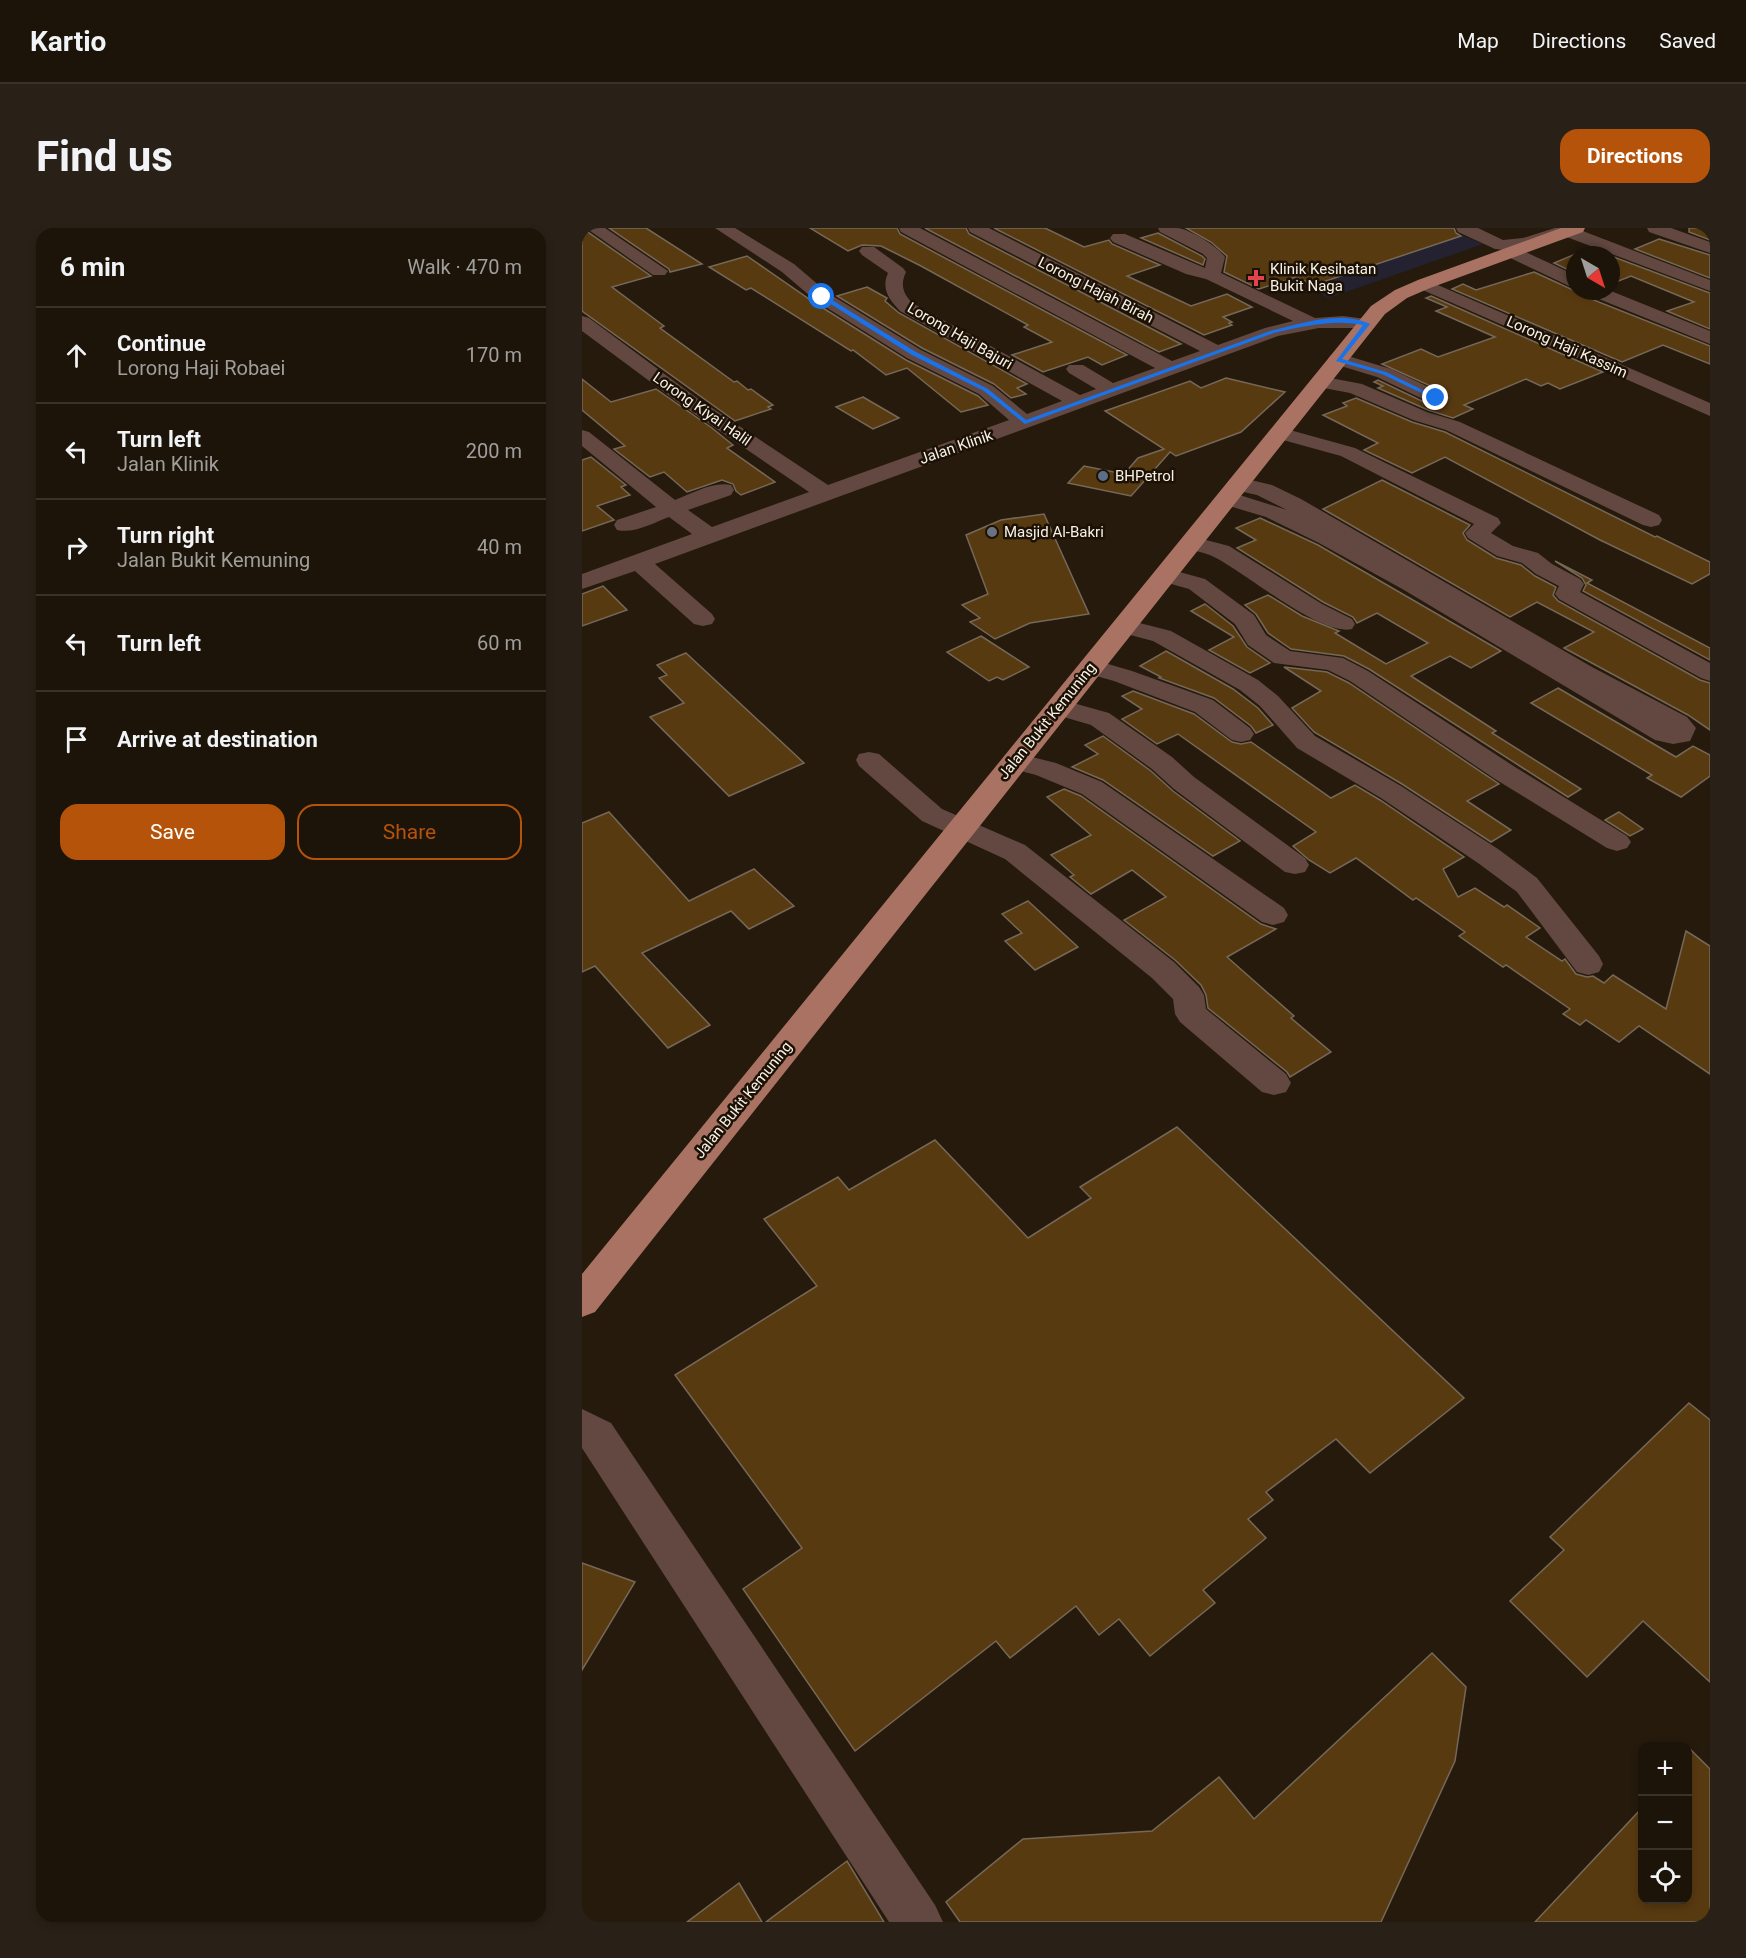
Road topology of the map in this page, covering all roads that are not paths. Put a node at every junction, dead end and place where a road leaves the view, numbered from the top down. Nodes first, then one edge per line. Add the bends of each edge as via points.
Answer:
1 (594, 228) edge
2 (723, 228) edge
3 (907, 228) edge
4 (976, 228) edge
5 (1166, 228) edge
6 (1455, 228) edge
7 (1464, 228) edge
8 (1546, 228) edge
9 (1655, 228) edge
10 (1573, 229) edge
11 (1141, 231) dead end
12 (1507, 248) junction
13 (1710, 248) edge
14 (868, 251) dead end
15 (659, 271) dead end
16 (1212, 275) junction
17 (1566, 278) edge
18 (1424, 284) junction
19 (1710, 286) edge
20 (1617, 300) edge
21 (1373, 317) junction
22 (1191, 319) dead end
23 (582, 322) edge
24 (1311, 323) junction
25 (1710, 338) edge
26 (1221, 350) junction
27 (1338, 359) junction
28 (1076, 369) dead end
29 (1172, 369) junction
30 (1320, 382) junction
31 (1113, 391) junction
32 (1436, 398) dead end
33 (1080, 403) junction
34 (1710, 410) edge
35 (1025, 423) junction
36 (1279, 433) junction
37 (582, 436) edge
38 (723, 490) dead end
39 (1233, 491) junction
40 (825, 493) junction
41 (671, 508) junction
42 (1651, 520) dead end
43 (625, 525) dead end
44 (710, 536) junction
45 (1191, 543) junction
46 (639, 562) junction
47 (1165, 575) junction
48 (585, 576) edge
49 (704, 619) dead end
50 (1343, 624) dead end
51 (1124, 626) junction
52 (1091, 667) junction
53 (1710, 673) edge
54 (1577, 675) dead end
55 (1249, 685) junction
56 (1204, 706) junction
57 (1059, 707) junction
58 (1241, 734) dead end
59 (869, 760) dead end
60 (1016, 761) junction
61 (961, 829) junction
62 (1617, 842) dead end
63 (1295, 865) dead end
64 (1273, 915) dead end
65 (1588, 964) dead end
66 (1274, 1083) dead end
67 (582, 1300) edge
68 (582, 1427) edge
69 (918, 1922) edge

1 - 15 street
2 - 35 street via 788,268 822,297 914,354 986,390
3 - 29 street
4 - 26 street, Lorong Hajah Birah
5 - 16 street via 1216,257
6 - 12 street
7 - 12 street
8 - 12 main road
9 - 13 street
10 - 12 main road, Jalan Bukit Kemuning
10 - 19 street
11 - 16 street via 1119,238
12 - 17 street
12 - 18 main road, Jalan Bukit Kemuning
12 - 21 main road via 1394,286 1384,294
14 - 33 street, Lorong Haji Bajuri via 897,272 895,295 906,307
16 - 24 street
18 - 21 main road, Jalan Bukit Kemuning via 1401,294
18 - 34 street, Lorong Haji Kassim
20 - 25 street
21 - 24 street, Jalan Klinik
21 - 27 main road, Jalan Bukit Kemuning
22 - 26 street
23 - 40 street, Lorong Kiyai Halil via 690,402
24 - 26 street, Jalan Klinik
26 - 29 street, Jalan Klinik
27 - 30 main road, Jalan Bukit Kemuning
27 - 32 street via 1384,373
28 - 31 street
29 - 31 street, Jalan Klinik
30 - 36 main road, Jalan Bukit Kemuning
30 - 42 street via 1355,388 1453,426
31 - 33 street, Jalan Klinik
33 - 35 street, Jalan Klinik
35 - 40 street, Jalan Klinik
36 - 39 main road, Jalan Bukit Kemuning
36 - 53 street via 1348,452 1490,523 1476,533 1505,551 1530,558 1572,584 1567,594
37 - 41 street
38 - 41 street
39 - 45 main road, Jalan Bukit Kemuning
39 - 54 street via 1277,495
40 - 44 street, Jalan Klinik
41 - 43 street
41 - 44 street
44 - 46 street, Jalan Klinik
45 - 47 main road, Jalan Bukit Kemuning
45 - 50 street via 1221,551
46 - 48 street, Jalan Klinik
46 - 49 street
47 - 51 main road, Jalan Bukit Kemuning
47 - 62 street via 1197,584 1245,620 1257,640 1283,657 1334,663 1359,676
51 - 52 main road, Jalan Bukit Kemuning
51 - 55 street via 1162,636
52 - 56 street
52 - 57 main road, Jalan Bukit Kemuning
55 - 56 street
55 - 65 street via 1306,742 1391,792 1527,885
56 - 58 street
57 - 60 main road, Jalan Bukit Kemuning
57 - 63 street via 1100,719
59 - 61 street via 932,815
60 - 61 main road, Jalan Bukit Kemuning
60 - 64 street via 1092,788
61 - 66 street via 1015,852 1163,970 1188,996 1191,1014
61 - 67 main road, Jalan Bukit Kemuning
68 - 69 street via 597,1436

